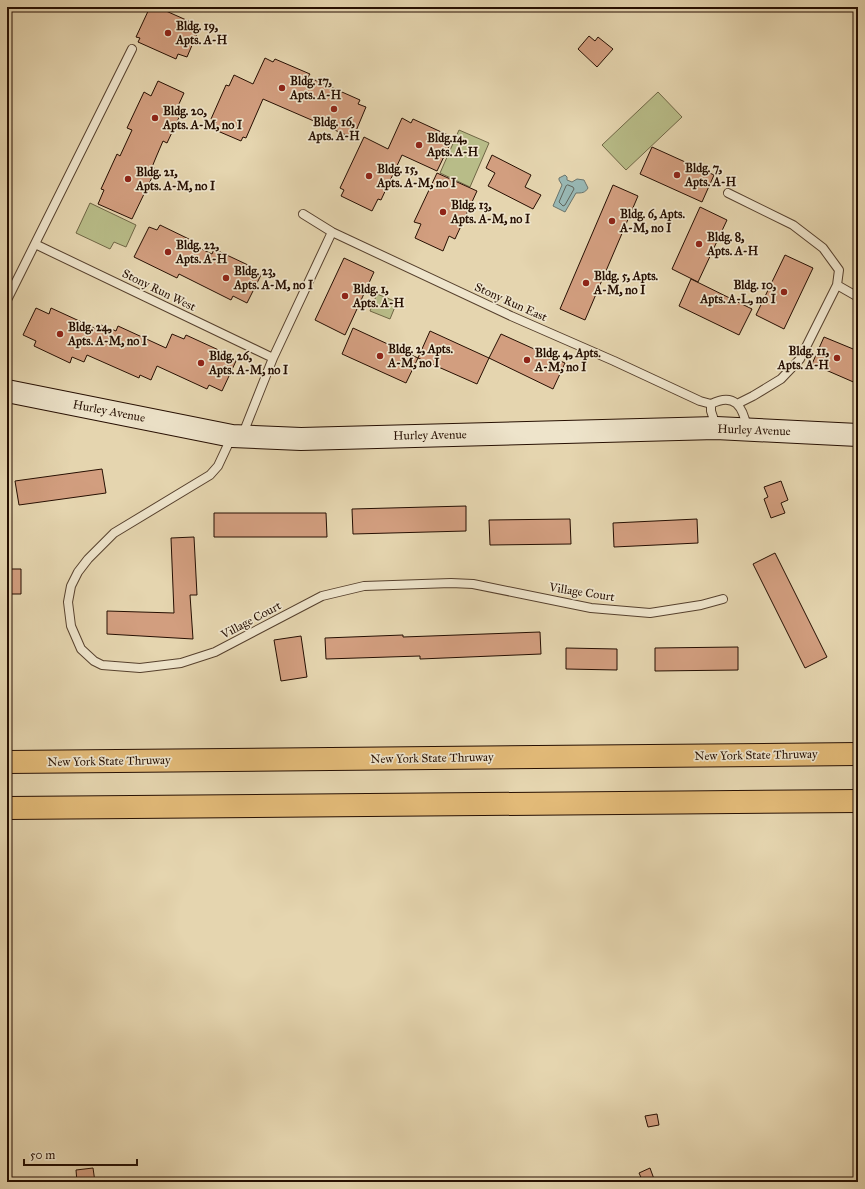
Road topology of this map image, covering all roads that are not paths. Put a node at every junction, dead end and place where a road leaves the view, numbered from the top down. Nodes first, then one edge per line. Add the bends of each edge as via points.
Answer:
1 (132, 49) dead end
2 (728, 193) dead end
3 (303, 214) dead end
4 (332, 232) junction
5 (35, 244) junction
6 (837, 285) junction
7 (858, 297) edge
8 (7, 300) edge
9 (273, 358) junction
10 (7, 391) edge
11 (712, 404) junction
12 (737, 404) junction
13 (716, 428) junction
14 (747, 429) junction
15 (858, 435) edge
16 (237, 436) junction
17 (724, 599) dead end
18 (858, 754) edge
19 (7, 762) edge
20 (858, 801) edge
21 (7, 808) edge

1 - 5 lane
2 - 6 lane via 793,225 823,248 839,270
3 - 4 lane, Stony Run East
4 - 9 lane, Village Court
4 - 11 lane, Stony Run East via 511,316 700,401
5 - 8 lane
5 - 9 lane, Stony Run West
6 - 7 lane
6 - 12 lane via 800,359 781,379
9 - 16 lane, Village Court
10 - 16 street, Hurley Avenue
11 - 12 lane, Stony Run East via 720,399 728,399
11 - 13 lane via 711,411
12 - 14 lane via 744,414
13 - 14 street, Hurley Avenue
13 - 16 street, Hurley Avenue via 301,439
14 - 15 street, Hurley Avenue
16 - 17 lane, Village Court via 210,475 114,533 78,572 71,586 68,602 71,626 81,649 94,661 102,665 140,668 181,664 215,652 322,596 364,586 473,584 591,608 650,613
18 - 19 highway, New York State Thruway
20 - 21 highway

